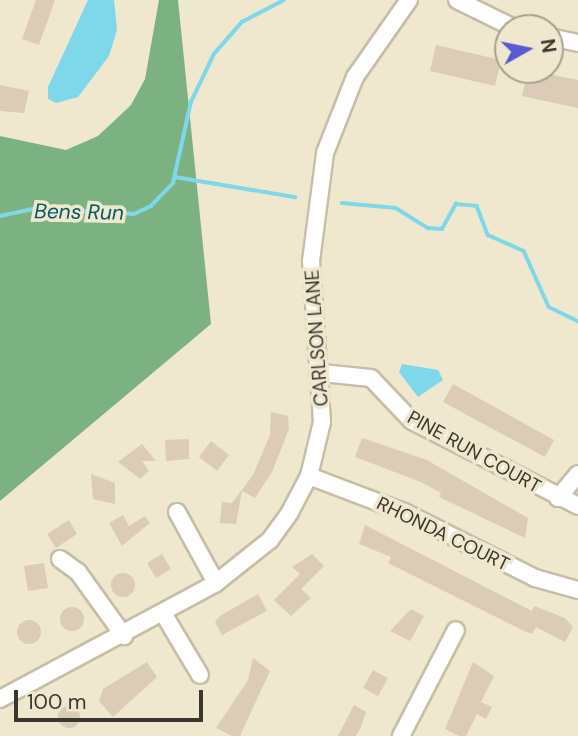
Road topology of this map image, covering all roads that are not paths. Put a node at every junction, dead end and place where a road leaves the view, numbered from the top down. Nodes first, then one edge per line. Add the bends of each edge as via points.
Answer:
1 (408, 0) edge
2 (457, 0) edge
3 (494, 18) edge
4 (321, 373) junction
5 (578, 474) edge
6 (309, 476) junction
7 (558, 498) junction
8 (578, 506) edge
9 (177, 512) dead end
10 (60, 559) dead end
11 (216, 583) junction
12 (578, 590) edge
13 (163, 613) junction
14 (456, 630) dead end
15 (124, 636) junction
16 (200, 675) dead end
17 (0, 699) edge
18 (401, 736) edge

1 - 4 street, CARLSON LANE via 355,77 325,153 311,261
2 - 3 street
4 - 6 street, CARLSON LANE via 322,422
4 - 7 street, PINE RUN COURT via 371,378 412,421
5 - 7 street, PINE RUN COURT
6 - 11 street, CARLSON LANE via 270,540
6 - 12 street, RHONDA COURT via 404,512 535,578
7 - 8 street, PINE RUN COURT
9 - 11 street
10 - 15 street via 78,572
11 - 13 street, CARLSON LANE
13 - 15 street, CARLSON LANE
13 - 16 street
14 - 18 street
15 - 17 street, CARLSON LANE

